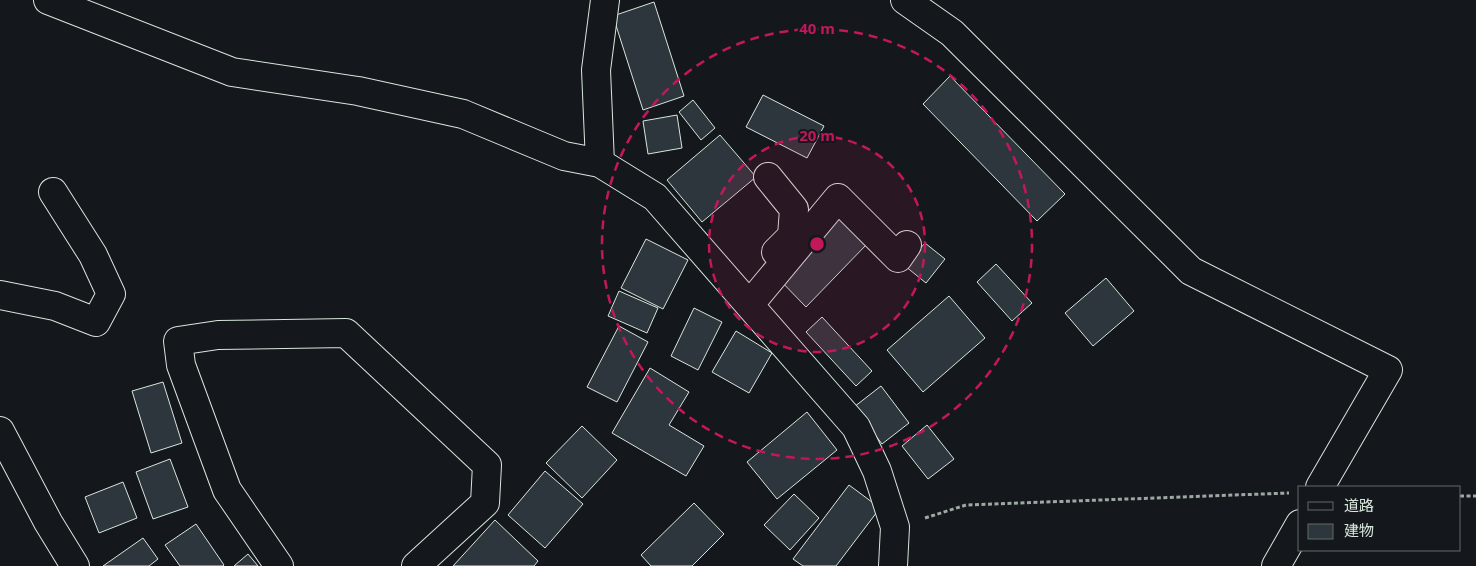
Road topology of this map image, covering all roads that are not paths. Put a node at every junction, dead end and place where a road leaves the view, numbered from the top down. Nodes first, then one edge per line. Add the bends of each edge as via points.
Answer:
1 (48, 0) edge
2 (605, 0) edge
3 (904, 0) edge
4 (99, 9) edge
5 (600, 163) junction
6 (768, 177) dead end
7 (53, 192) dead end
8 (906, 245) dead end
9 (0, 295) edge
10 (743, 298) junction
11 (0, 431) edge
12 (1321, 486) edge
13 (1298, 528) edge
14 (75, 566) edge
15 (279, 566) edge
16 (416, 566) edge
17 (893, 566) edge
18 (1276, 566) edge

1 - 4 street
2 - 5 street via 596,70
3 - 12 street via 952,33 1191,271 1388,370
4 - 5 street via 232,72 358,92 463,114 564,156
5 - 10 street via 655,197
6 - 10 street via 794,209 792,236
7 - 9 street via 92,255 111,294 96,322 55,306
8 - 10 street via 898,258 838,198
10 - 17 street via 856,428 877,471 896,527
11 - 14 street
13 - 18 street
15 - 16 street via 227,490 181,365 178,341 218,335 346,333 487,465 485,503

